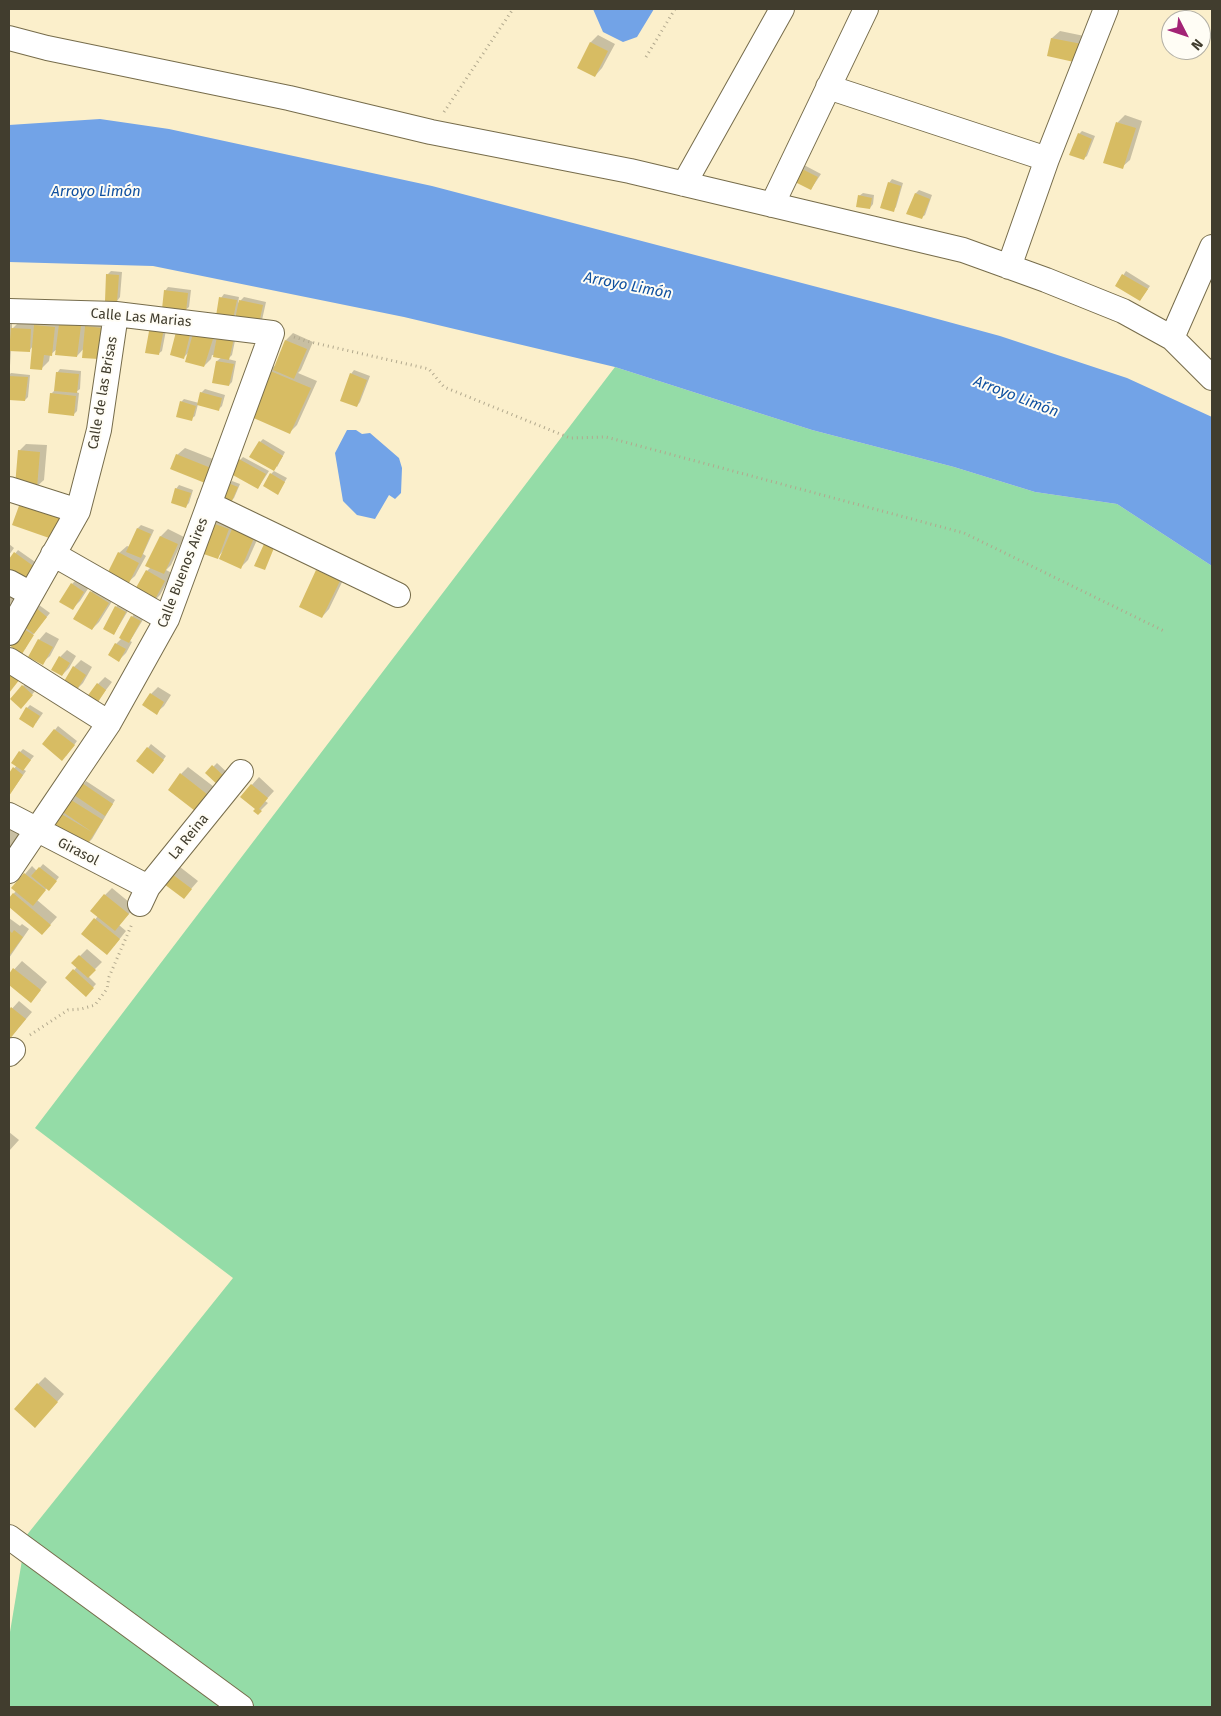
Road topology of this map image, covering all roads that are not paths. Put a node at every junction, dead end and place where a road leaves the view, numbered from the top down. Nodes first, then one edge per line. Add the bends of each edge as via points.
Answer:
1 (782, 9) edge
2 (866, 9) edge
3 (1106, 9) edge
4 (9, 38) edge
5 (828, 87) junction
6 (1047, 159) junction
7 (684, 184) junction
8 (772, 205) junction
9 (1212, 247) edge
10 (1008, 267) junction
11 (9, 311) edge
12 (116, 314) junction
13 (272, 333) joint
14 (1172, 338) junction
15 (1209, 371) edge
16 (9, 489) edge
17 (209, 504) junction
18 (78, 511) junction
19 (54, 554) junction
20 (9, 582) edge
21 (31, 594) junction
22 (398, 595) dead end
23 (167, 620) junction
24 (9, 633) edge
25 (9, 660) edge
26 (109, 722) junction
27 (241, 772) dead end
28 (9, 815) edge
29 (36, 830) junction
30 (9, 871) edge
31 (144, 896) joint
32 (13, 1540) edge
33 (242, 1707) edge

1 - 7 street
2 - 5 street
3 - 6 street
4 - 7 street via 431,132
5 - 6 street
5 - 8 street
6 - 10 street
7 - 8 street
8 - 10 street via 963,250
9 - 14 street
10 - 14 street via 1123,311
11 - 12 street, Calle Las Marias
12 - 13 street, Calle Las Marias
12 - 18 street, Calle de las Brisas via 99,430
13 - 17 street, Calle Buenos Aires
14 - 15 street
16 - 18 street
17 - 22 street
17 - 23 street, Calle Buenos Aires
18 - 19 street, Calle de las Brisas
19 - 21 street, Calle de las Brisas
19 - 23 street
20 - 21 street
21 - 24 street, Calle de las Brisas
23 - 26 street, Calle Buenos Aires
25 - 26 street
26 - 29 street, Calle Buenos Aires
27 - 31 street, La Reina
28 - 29 street, Girasol
29 - 30 street, Calle Buenos Aires
29 - 31 street, Girasol
32 - 33 street

